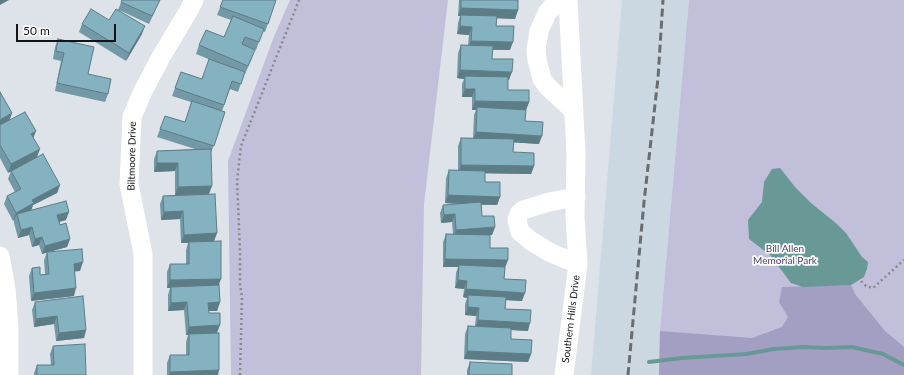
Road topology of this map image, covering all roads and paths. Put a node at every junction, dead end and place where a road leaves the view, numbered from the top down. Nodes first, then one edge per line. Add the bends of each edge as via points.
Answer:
1 (194, 0) edge
2 (299, 0) edge
3 (558, 0) edge
4 (568, 0) edge
5 (574, 111) junction
6 (576, 197) junction
7 (0, 256) edge
8 (904, 260) edge
9 (578, 264) junction
10 (854, 274) dead end
11 (9, 375) edge
12 (144, 375) edge
13 (240, 375) edge
14 (564, 375) edge

1 - 12 street, Biltmoore Drive via 157,63 132,117 129,184 142,254
2 - 13 path via 241,146 237,181 242,297
3 - 5 street via 547,13 539,31 537,60 542,79 547,86
4 - 5 street, Southern Hills Drive
5 - 6 street, Southern Hills Drive
6 - 9 street, Southern Hills Drive
6 - 9 street, Southern Hills Drive via 523,210 517,220 520,232 531,241
7 - 11 street via 9,326
8 - 10 path via 873,288 866,286
9 - 14 street, Southern Hills Drive

